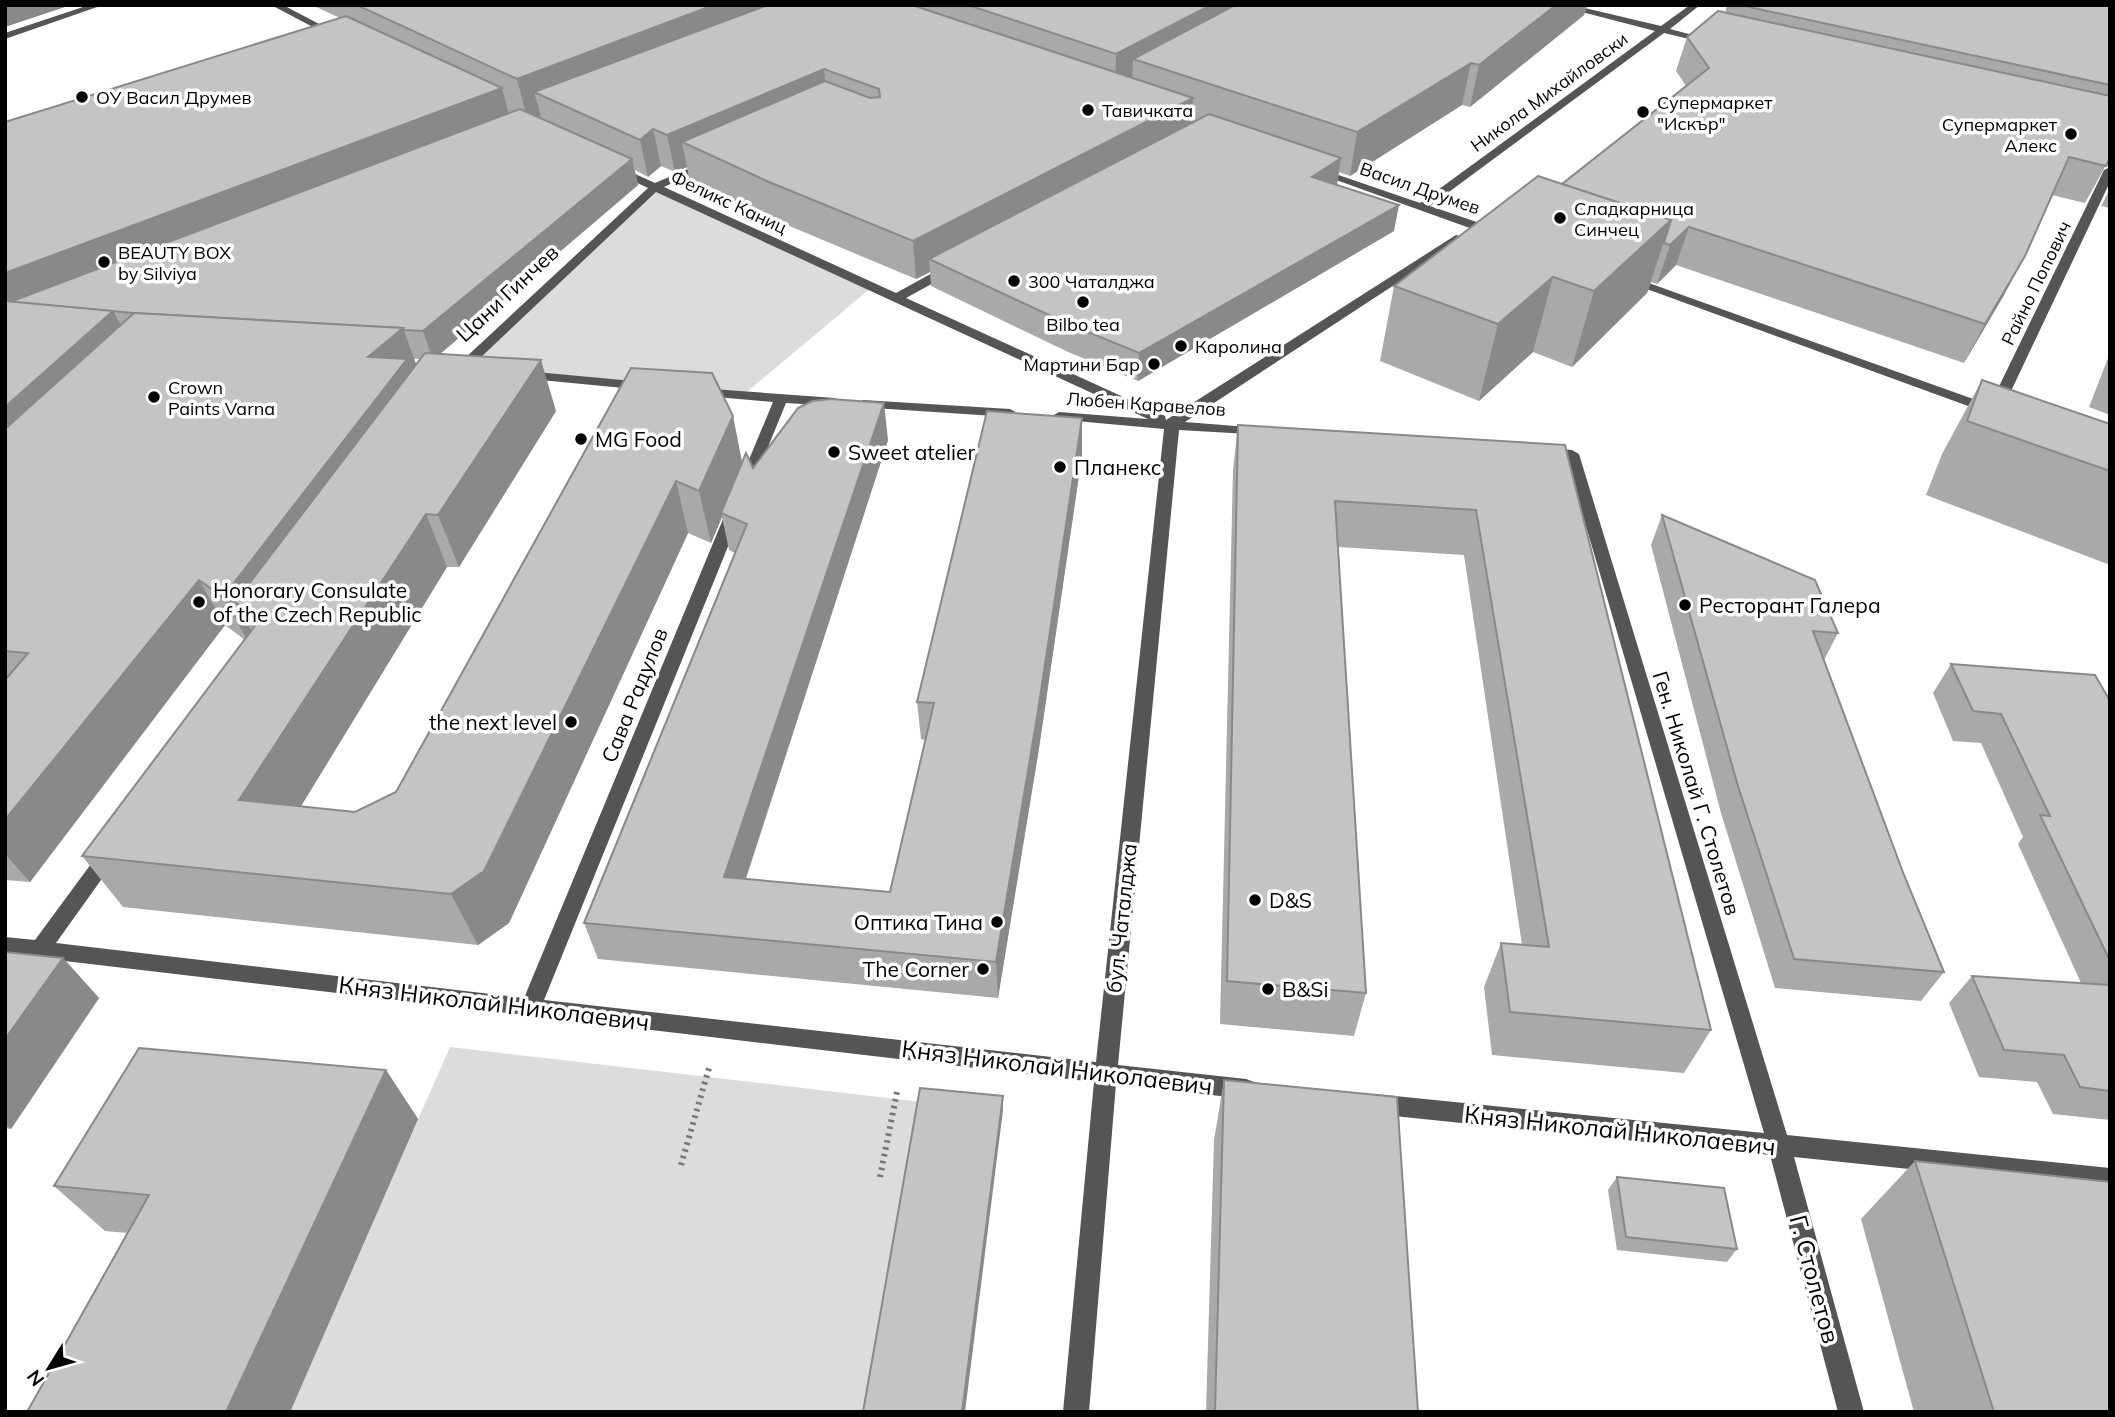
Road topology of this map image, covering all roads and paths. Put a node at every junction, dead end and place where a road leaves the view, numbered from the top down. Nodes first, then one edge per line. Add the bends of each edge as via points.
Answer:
1 (99, 5) edge
2 (275, 5) edge
3 (1559, 5) edge
4 (1696, 5) edge
5 (1663, 30) junction
6 (5, 36) edge
7 (341, 38) edge
8 (1717, 42) edge
9 (717, 160) edge
10 (608, 165) edge
11 (1307, 168) edge
12 (2110, 170) edge
13 (655, 187) junction
14 (1422, 207) junction
15 (1478, 226) junction
16 (1515, 240) edge
17 (967, 260) edge
18 (1618, 276) edge
19 (896, 298) junction
20 (452, 368) junction
21 (486, 371) edge
22 (513, 374) edge
23 (661, 388) edge
24 (443, 391) edge
25 (688, 391) edge
26 (781, 399) junction
27 (1172, 424) junction
28 (1279, 433) edge
29 (1530, 451) edge
30 (122, 836) edge
31 (5, 944) edge
32 (41, 948) junction
33 (530, 1008) junction
34 (720, 1029) junction
35 (905, 1049) junction
36 (1106, 1071) junction
37 (1271, 1092) edge
38 (1354, 1102) edge
39 (1779, 1146) junction
40 (681, 1165) dead end
41 (880, 1177) dead end
42 (2110, 1179) edge
43 (1076, 1412) edge
44 (1851, 1412) edge

1 - 6 street
2 - 7 street
3 - 5 street
4 - 5 street, Никола Михайловски
5 - 8 street
5 - 14 street, Никола Михайловски
9 - 13 street, Цани Гинчев
10 - 13 street, Феликс Каниц
11 - 14 street, Васил Друмев
12 - 18 street, Райно Попович via 2001,414
13 - 19 street, Феликс Каниц
13 - 20 street, Цани Гинчев
14 - 15 street, Васил Друмев
15 - 16 street, Васил Друмев
15 - 27 street
17 - 19 street
19 - 27 street, Феликс Каниц
20 - 21 street
20 - 24 street, Цани Гинчев
22 - 23 street
25 - 26 street, Любен Каравелов
26 - 27 street, Любен Каравелов
26 - 33 street, Сава Радулов
27 - 28 street, Любен Каравелов
27 - 36 street, бул. Чаталджа
29 - 39 street, Ген. Николай Г. Столетов via 1572,454
30 - 32 street
31 - 32 street, Княз Николай Николаевич
32 - 33 street, Княз Николай Николаевич
33 - 34 street, Княз Николай Николаевич
34 - 35 street, Княз Николай Николаевич
34 - 40 path
35 - 36 street, Княз Николай Николаевич
35 - 41 path
36 - 37 street, Княз Николай Николаевич
36 - 43 street, бул. Чаталджа
38 - 39 street, Княз Николай Николаевич
39 - 42 street, Княз Николай Николаевич
39 - 44 street, Г. Столетов

